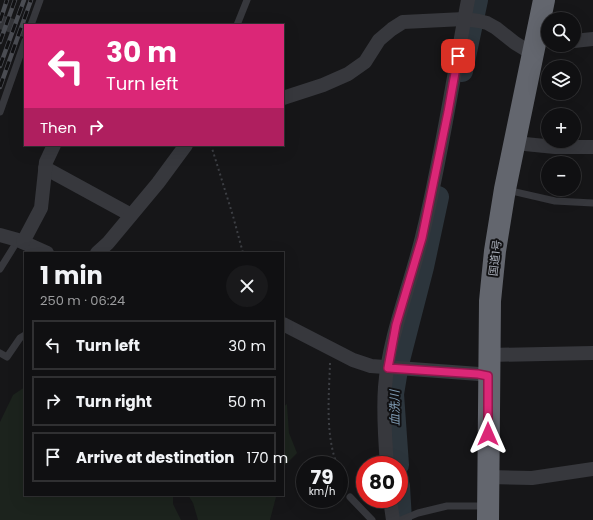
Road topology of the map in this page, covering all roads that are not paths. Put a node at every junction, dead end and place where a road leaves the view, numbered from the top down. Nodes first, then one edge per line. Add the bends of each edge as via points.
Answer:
1 (40, 0) edge
2 (247, 0) edge
3 (468, 0) edge
4 (544, 0) edge
5 (470, 20) junction
6 (31, 24) edge
7 (237, 24) edge
8 (593, 39) edge
9 (581, 40) edge
10 (539, 44) edge
11 (24, 45) edge
12 (284, 98) edge
13 (0, 112) edge
14 (515, 143) junction
15 (54, 146) edge
16 (185, 146) edge
17 (593, 147) edge
18 (45, 168) junction
19 (505, 189) junction
20 (593, 203) edge
21 (131, 215) junction
22 (0, 235) edge
23 (20, 241) junction
24 (45, 252) edge
25 (98, 252) edge
26 (0, 269) edge
27 (284, 324) edge
28 (24, 336) edge
29 (0, 353) edge
30 (593, 353) edge
31 (489, 354) junction
32 (394, 369) junction
33 (488, 376) junction
34 (386, 456) edge
35 (593, 469) edge
36 (489, 477) junction
37 (350, 497) road end
38 (391, 508) edge
39 (488, 513) edge
40 (369, 519) edge
41 (392, 520) edge
42 (401, 520) edge

1 - 6 lane
2 - 7 lane
3 - 5 street
4 - 10 highway, 国道1号
5 - 10 street via 487,23 515,43
5 - 12 street via 403,22 379,40 365,62 348,74
5 - 32 street via 422,238 396,325
8 - 9 street
10 - 14 highway, 国道1号
11 - 13 lane
14 - 17 street
14 - 19 highway, 国道1号
15 - 18 street
16 - 21 street
18 - 21 street
18 - 23 street via 40,208
19 - 20 lane via 555,201
19 - 31 highway, 国道1号 via 490,301
21 - 25 street
22 - 23 street
23 - 24 street
23 - 26 lane
27 - 32 street via 353,360 371,366
28 - 29 lane via 7,358
30 - 31 street
31 - 33 highway, 国道1号
32 - 33 street
32 - 34 street via 385,386
33 - 36 highway, 国道1号
35 - 36 street via 532,478
36 - 39 highway, 国道1号
37 - 40 lane
38 - 41 street
39 - 42 lane via 447,506

